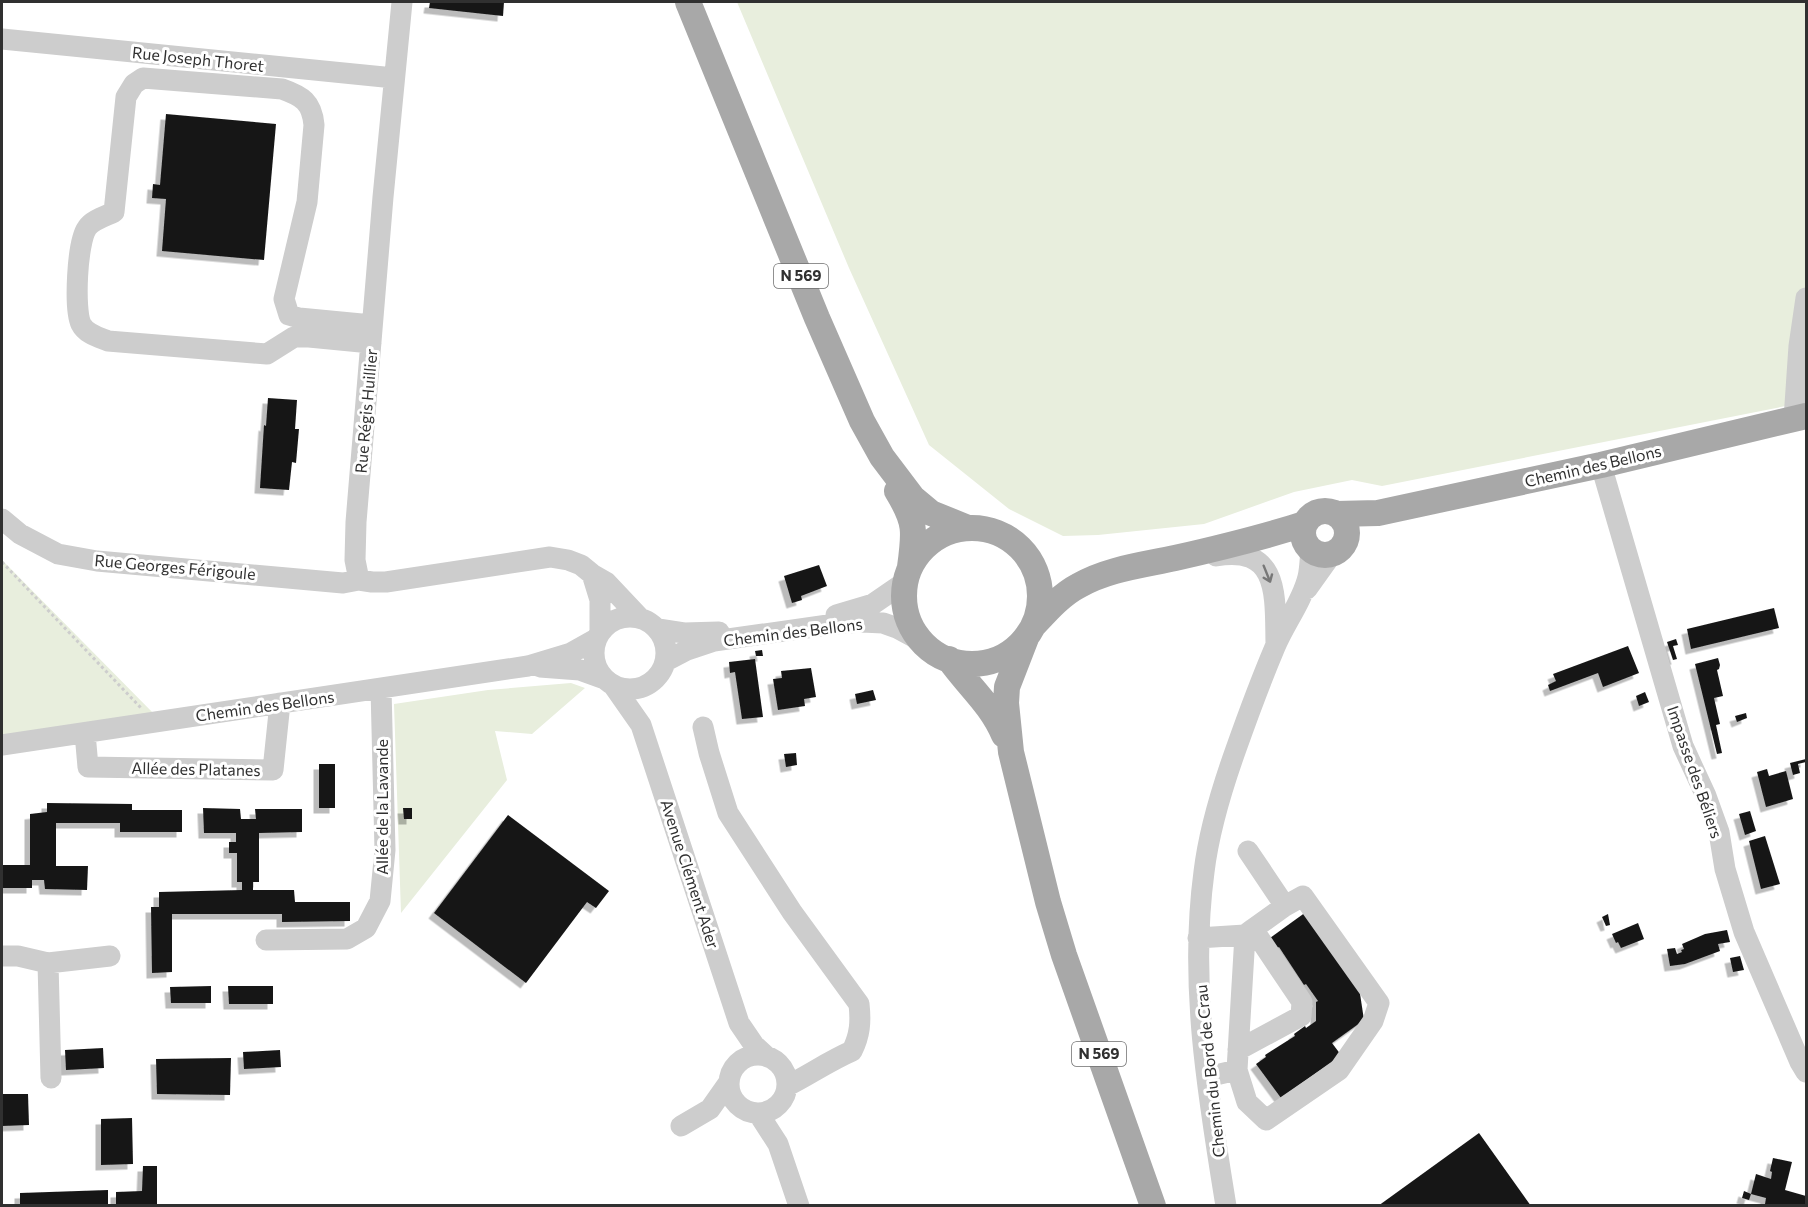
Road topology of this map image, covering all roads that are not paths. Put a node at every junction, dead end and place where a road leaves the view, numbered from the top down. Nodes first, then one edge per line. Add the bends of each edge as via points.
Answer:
1 (402, 2) edge
2 (688, 2) edge
3 (2, 39) edge
4 (394, 78) junction
5 (1806, 298) edge
6 (372, 334) junction
7 (1800, 418) edge
8 (882, 457) junction
9 (1601, 465) junction
10 (2, 519) edge
11 (968, 528) junction
12 (1322, 537) junction
13 (1177, 557) junction
14 (1031, 560) junction
15 (1108, 573) junction
16 (592, 574) junction
17 (907, 576) junction
18 (358, 580) junction
19 (639, 617) junction
20 (658, 629) junction
21 (1030, 632) junction
22 (598, 636) junction
23 (921, 641) junction
24 (1276, 645) junction
25 (949, 659) junction
26 (666, 662) junction
27 (528, 666) junction
28 (609, 682) junction
29 (650, 683) junction
30 (381, 688) junction
31 (280, 703) junction
32 (641, 725) junction
33 (703, 727) dead end
34 (85, 732) junction
35 (2, 745) edge
36 (1011, 752) junction
37 (1248, 851) dead end
38 (1285, 906) junction
39 (1249, 932) junction
40 (1198, 938) junction
41 (266, 940) dead end
42 (2, 956) edge
43 (110, 956) dead end
44 (48, 963) junction
45 (739, 1023) junction
46 (770, 1059) junction
47 (1238, 1060) junction
48 (827, 1062) junction
49 (1806, 1072) edge
50 (732, 1075) junction
51 (1207, 1077) junction
52 (51, 1078) dead end
53 (783, 1095) junction
54 (710, 1109) junction
55 (749, 1110) junction
56 (681, 1126) dead end
57 (778, 1144) junction
58 (799, 1206) edge
59 (1154, 1206) edge
60 (1226, 1206) edge

1 - 4 street, Rue Régis Huillier
2 - 8 main road, N 569 via 817,318
3 - 4 street, Rue Joseph Thoret
4 - 6 street, Rue Régis Huillier
5 - 7 street via 1799,346
6 - 6 street via 289,315 284,298 307,202 314,125 313,112 300,95 282,89 143,78 134,84 126,97 114,212 89,225 84,233 78,309 88,333 108,341 267,354 294,337
6 - 18 street, Rue Régis Huillier via 356,522
7 - 9 main road, Chemin des Bellons
8 - 11 main road, N 569 via 923,507
8 - 17 main road, N 569 via 912,519 913,542
9 - 12 main road, Chemin des Bellons via 1378,513
9 - 49 street, Impasse des Béliers via 1683,746 1719,832 1725,869 1744,932
10 - 18 street, Rue Georges Férigoule via 20,534 58,554 97,561 343,583
11 - 14 main road via 1004,535
11 - 17 main road via 949,531 933,541 919,554
12 - 13 main road, Chemin des Bellons via 1262,538
12 - 24 street, Chemin du Bord de Crau via 1303,594
13 - 15 main road, Chemin des Bellons
13 -> 24 street via 1246,555 1264,565 1274,595
14 - 15 main road, Chemin des Bellons via 1061,576
14 - 21 main road via 1041,600
15 - 21 main road, Chemin des Bellons via 1070,591
16 - 18 street via 575,562 550,557 386,582
16 - 19 street via 606,582
16 - 22 street via 600,600
17 - 20 street, Chemin des Bellons via 873,604 836,615 730,632
17 - 23 main road via 906,611
19 - 20 street
19 - 22 street via 617,619
20 - 26 street via 667,650
21 - 25 main road via 1014,650 999,658 982,663
21 - 36 main road, N 569 via 1007,687
22 - 27 street, Chemin des Bellons via 571,653
22 - 28 street via 595,664
23 - 25 main road
23 - 26 street, Chemin des Bellons via 883,623 835,624 714,641
24 - 40 street, Chemin du Bord de Crau via 1236,748 1214,822 1204,870
25 - 36 main road, N 569 via 995,715
26 - 29 street
27 - 28 street, Chemin des Bellons via 580,670
27 - 30 street, Chemin des Bellons
28 - 29 street via 632,689
28 - 32 street, Avenue Clément Ader
29 - 32 street, Avenue Clément Ader
30 - 31 street, Chemin des Bellons
30 - 41 street, Allée de la Lavande via 385,850 380,901 366,928 347,939
31 - 34 street, Chemin des Bellons
31 - 34 street, Allée des Platanes via 273,770 88,767
32 - 45 street, Avenue Clément Ader
33 - 48 street via 728,813 792,912 859,1004 861,1021 852,1051
34 - 35 street, Chemin des Bellons
36 - 59 main road, N 569 via 1061,944
37 - 38 street
38 - 39 street
38 - 47 street via 1303,896 1379,1003 1373,1021 1339,1070 1266,1120 1247,1102
39 - 40 street
39 - 47 street
39 - 47 street via 1302,1002 1301,1016
40 - 51 street, Chemin du Bord de Crau via 1200,1017
42 - 44 street
43 - 44 street
44 - 52 street
45 - 46 street, Avenue Clément Ader
45 - 50 street, Avenue Clément Ader
46 - 48 street
46 - 50 street via 748,1057
46 - 53 street via 786,1077
47 - 51 street
48 - 53 street
50 - 54 street
50 - 55 street via 733,1100
51 - 60 street, Chemin du Bord de Crau
53 - 55 street via 766,1112
53 - 57 street
54 - 55 street
54 - 56 street
55 - 57 street
57 - 58 street

